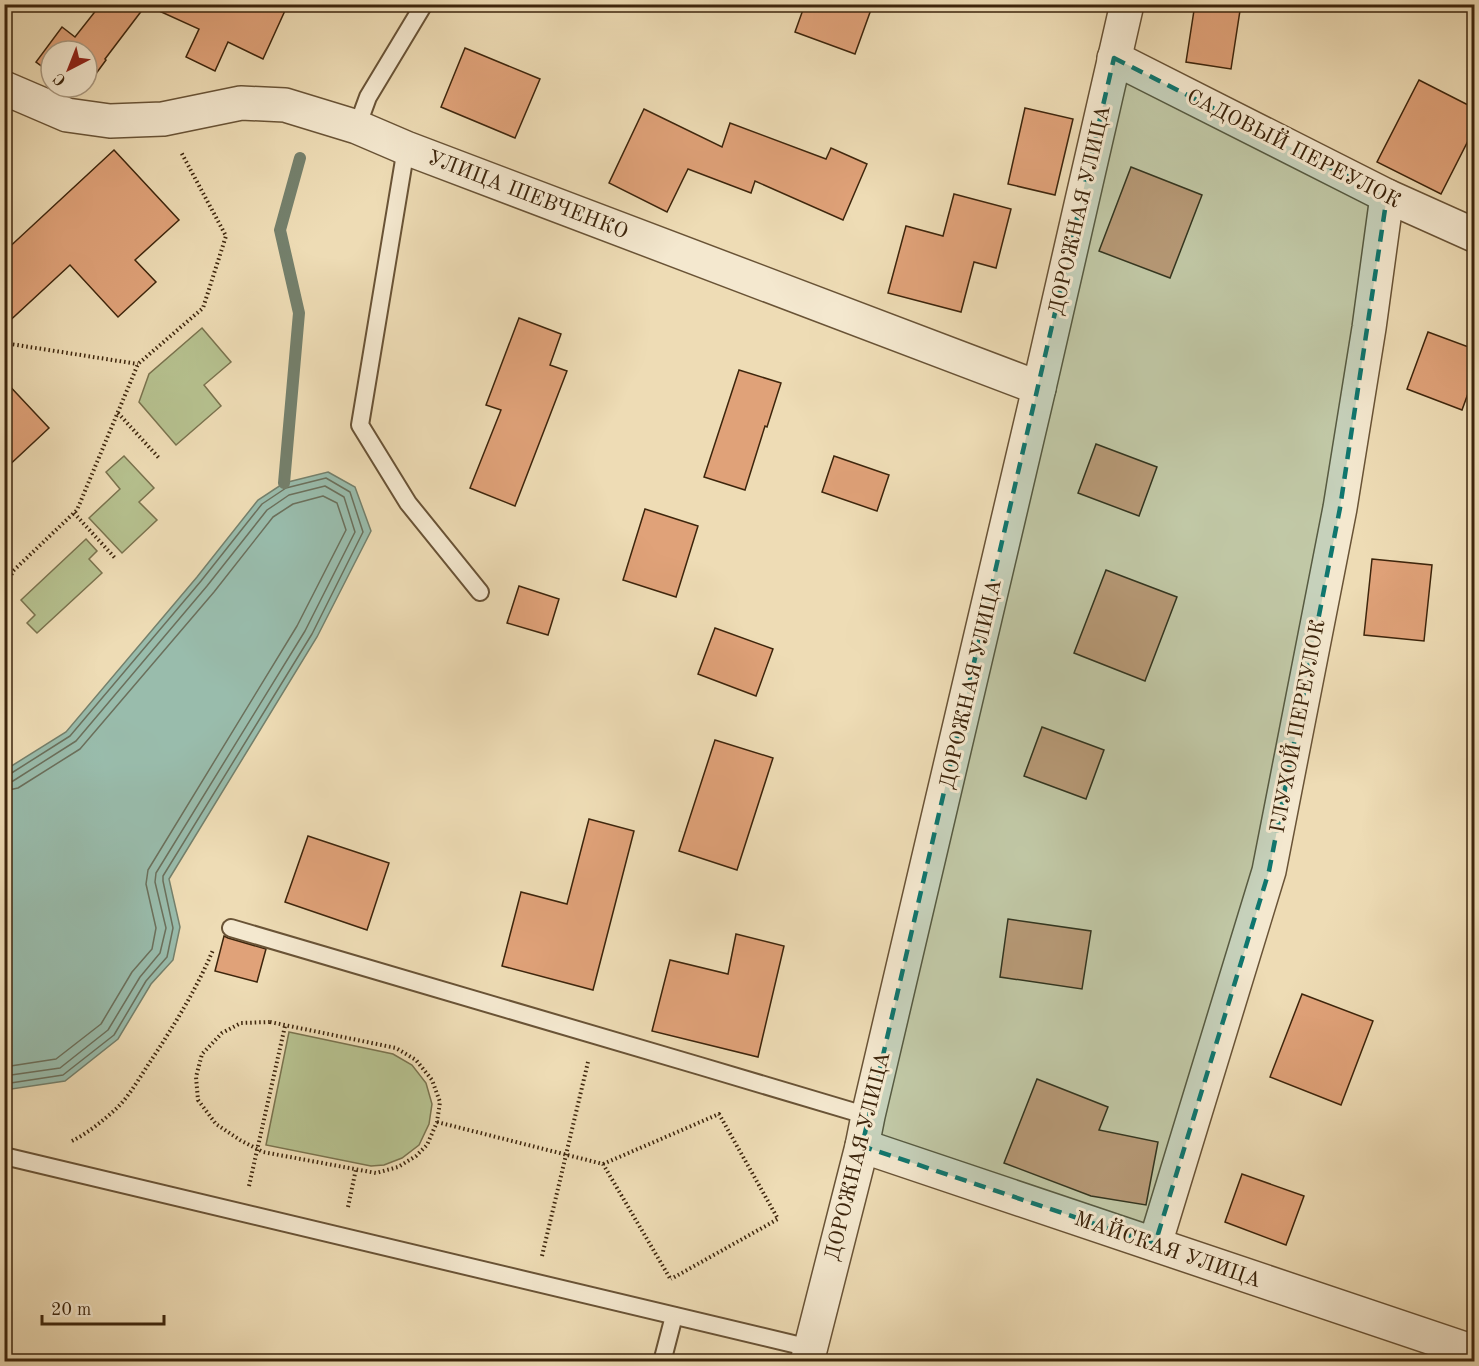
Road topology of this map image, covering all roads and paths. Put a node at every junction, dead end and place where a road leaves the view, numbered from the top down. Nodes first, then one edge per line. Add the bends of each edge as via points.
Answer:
1 (424, 4) edge
2 (1127, 4) edge
3 (1114, 58) junction
4 (4, 88) edge
5 (163, 119) junction
6 (357, 127) junction
7 (406, 148) junction
8 (1388, 196) junction
9 (1474, 235) edge
10 (4, 343) edge
11 (138, 364) junction
12 (1039, 388) junction
13 (118, 413) junction
14 (159, 458) dead end
15 (74, 513) junction
16 (115, 558) dead end
17 (4, 569) edge
18 (13, 571) junction
19 (4, 591) edge
20 (480, 592) dead end
21 (231, 928) joint
22 (285, 1026) junction
23 (594, 1035) junction
24 (437, 1122) junction
25 (865, 1131) junction
26 (65, 1144) dead end
27 (258, 1149) junction
28 (566, 1155) junction
29 (4, 1156) edge
30 (603, 1164) junction
31 (356, 1169) junction
32 (247, 1195) dead end
33 (348, 1209) dead end
34 (1155, 1244) junction
35 (540, 1265) dead end
36 (671, 1279) junction
37 (669, 1288) dead end
38 (674, 1316) junction
39 (1474, 1352) edge
40 (808, 1355) edge
41 (662, 1362) edge

1 - 6 lane via 368,97
2 - 3 street, ДОРОЖНАЯ УЛИЦА
3 - 8 street, САДОВЫЙ ПЕРЕУЛОК
3 - 12 street, ДОРОЖНАЯ УЛИЦА
4 - 5 street, УЛИЦА ШЕВЧЕНКО via 67,115 110,122
5 - 6 street, УЛИЦА ШЕВЧЕНКО via 241,103 285,105
5 - 11 path via 226,236 203,308
6 - 7 street, УЛИЦА ШЕВЧЕНКО
7 - 12 street, УЛИЦА ШЕВЧЕНКО
7 - 20 lane via 360,426 408,502
8 - 9 street, САДОВЫЙ ПЕРЕУЛОК
8 - 34 street, ГЛУХОЙ ПЕРЕУЛОК via 1340,508 1269,871
10 - 11 path
11 - 13 path
12 - 25 street, ДОРОЖНАЯ УЛИЦА
13 - 14 path
13 - 15 path
15 - 16 path
15 - 18 path
17 - 18 path
18 - 19 path
21 - 23 lane
21 - 26 path via 219,936 202,975 136,1083 117,1107 83,1135
22 - 24 path via 396,1048 416,1060 432,1080 440,1102
22 - 27 path
22 - 27 path via 241,1023 222,1033 202,1054 196,1077 198,1100 216,1124
23 - 25 lane
23 - 28 path
24 - 28 path
24 - 31 path via 427,1145 398,1167 376,1173
25 - 34 street, МАЙСКАЯ УЛИЦА
25 - 40 street, ДОРОЖНАЯ УЛИЦА
27 - 31 path
27 - 32 path
28 - 30 path
28 - 35 path
29 - 38 lane
30 - 36 path
30 - 36 path via 719,1114 778,1219
31 - 33 path
34 - 39 street, МАЙСКАЯ УЛИЦА
36 - 37 path
38 - 40 lane
38 - 41 lane

